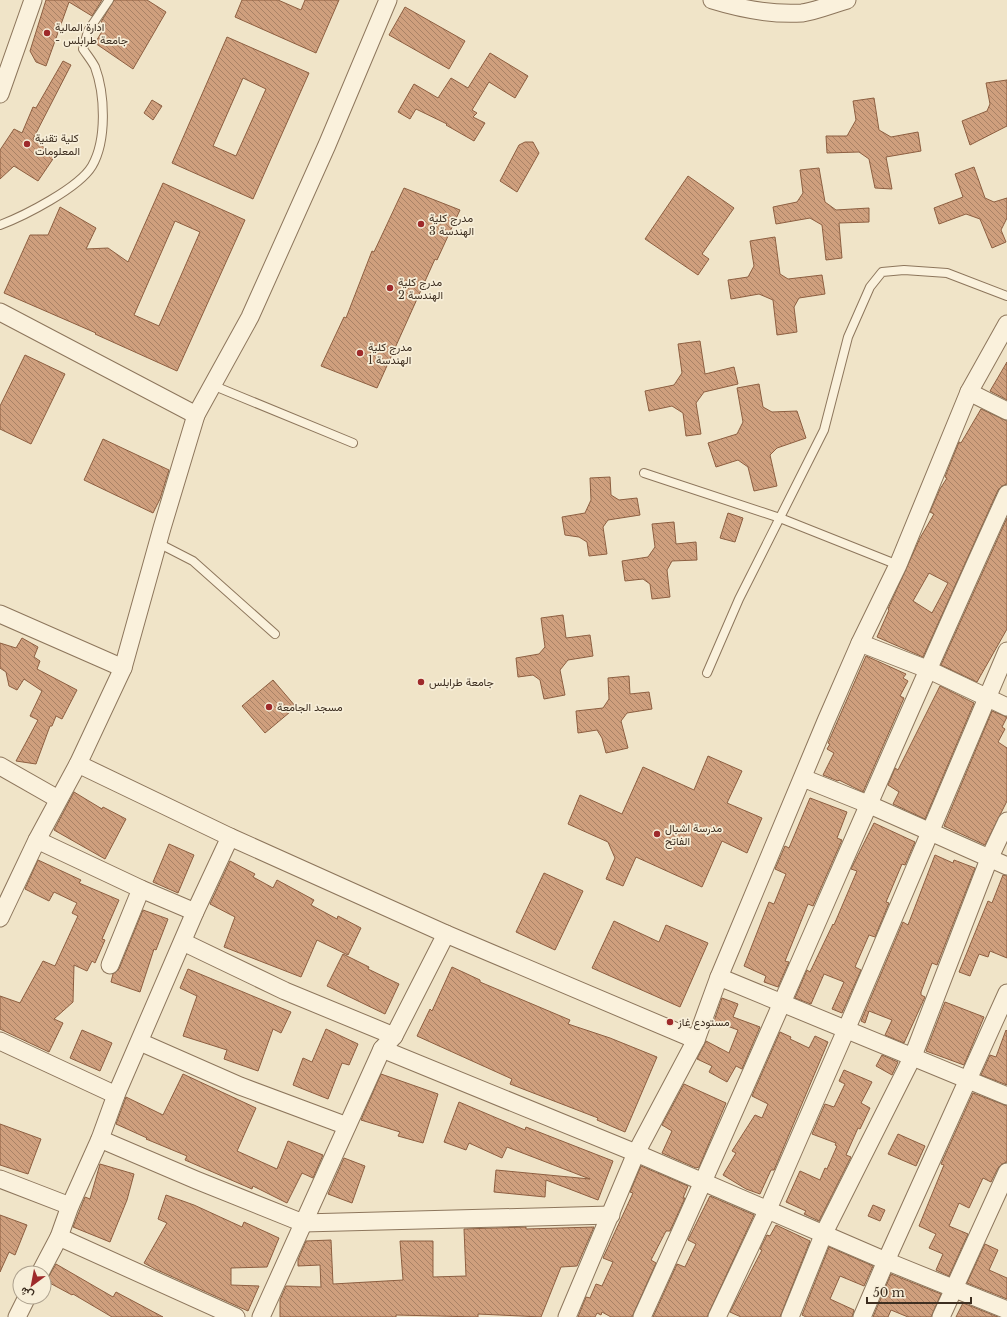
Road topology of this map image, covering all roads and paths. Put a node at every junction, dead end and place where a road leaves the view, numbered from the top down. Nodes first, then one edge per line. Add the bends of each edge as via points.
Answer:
1 (33, 0) edge
2 (109, 0) edge
3 (388, 0) edge
4 (712, 0) edge
5 (847, 0) edge
6 (0, 94) edge
7 (0, 225) edge
8 (1007, 296) edge
9 (0, 312) edge
10 (1007, 324) edge
11 (212, 385) junction
12 (970, 392) junction
13 (1007, 411) edge
14 (196, 415) junction
15 (353, 443) dead end
16 (644, 473) dead end
17 (1007, 494) edge
18 (780, 518) junction
19 (158, 543) junction
20 (898, 565) junction
21 (0, 614) edge
22 (275, 634) dead end
23 (860, 643) junction
24 (1007, 651) edge
25 (123, 668) junction
26 (927, 669) junction
27 (707, 673) dead end
28 (986, 697) junction
29 (1007, 707) edge
30 (78, 764) junction
31 (0, 766) edge
32 (803, 778) junction
33 (58, 799) junction
34 (870, 805) junction
35 (1007, 821) edge
36 (930, 832) junction
37 (230, 837) junction
38 (37, 840) junction
39 (990, 859) junction
40 (1007, 866) edge
41 (141, 889) junction
42 (195, 912) junction
43 (0, 918) edge
44 (446, 934) junction
45 (183, 942) junction
46 (110, 965) dead end
47 (720, 977) junction
48 (1007, 993) edge
49 (782, 1003) junction
50 (846, 1030) junction
51 (394, 1036) junction
52 (696, 1040) junction
53 (0, 1041) edge
54 (140, 1042) junction
55 (382, 1049) junction
56 (913, 1056) junction
57 (968, 1079) junction
58 (116, 1095) junction
59 (1007, 1096) edge
60 (347, 1126) junction
61 (100, 1139) junction
62 (636, 1153) junction
63 (1007, 1172) edge
64 (0, 1179) edge
65 (704, 1182) junction
66 (70, 1206) junction
67 (768, 1209) junction
68 (611, 1215) junction
69 (303, 1223) junction
70 (824, 1233) junction
71 (59, 1237) junction
72 (886, 1261) junction
73 (44, 1265) edge
74 (954, 1288) junction
75 (24, 1305) edge
76 (1007, 1310) edge
77 (17, 1317) edge
78 (236, 1317) edge
79 (261, 1317) edge
80 (567, 1317) edge
81 (642, 1317) edge
82 (717, 1317) edge
83 (790, 1317) edge
84 (862, 1317) edge
85 (941, 1317) edge

1 - 6 street
2 - 7 lane via 88,31 83,49 94,66 103,99 101,140 92,166 53,199
3 - 11 street via 250,317
4 - 5 street via 738,8 766,12 803,13
8 - 18 lane via 947,273 904,270 882,272 870,287 848,337 824,430
9 - 14 street
10 - 12 street
11 - 14 street
11 - 15 lane
12 - 13 street
12 - 20 street
14 - 19 street
16 - 18 lane
17 - 26 street
18 - 20 lane
18 - 27 lane via 739,599
19 - 22 lane via 193,561
19 - 25 street
20 - 23 street
21 - 25 street
23 - 26 street
23 - 32 street
24 - 28 street
25 - 30 street
26 - 28 street
26 - 34 street
28 - 29 street
28 - 36 street
30 - 33 street
30 - 37 street
31 - 33 street
32 - 34 street
32 - 47 street
33 - 38 street
34 - 36 street
34 - 49 street
35 - 39 street
36 - 39 street
36 - 50 street
37 - 42 street
37 - 44 street
38 - 41 street
38 - 43 street
39 - 40 street
39 - 56 street
41 - 42 street
41 - 46 street
42 - 45 street
44 - 51 street
44 - 52 street
45 - 51 street via 286,991
45 - 54 street
47 - 49 street
47 - 52 street
48 - 57 street
49 - 50 street
49 - 65 street
50 - 56 street
50 - 67 street
51 - 55 street
52 - 62 street
53 - 58 street
54 - 58 street
54 - 60 street via 240,1086
55 - 60 street
55 - 62 street
56 - 57 street
56 - 70 street
57 - 59 street
57 - 72 street
58 - 61 street
60 - 69 street
61 - 66 street
61 - 69 street
62 - 65 street
62 - 68 street
63 - 74 street
64 - 66 street
65 - 67 street
65 - 81 street
66 - 71 street
67 - 70 street
67 - 82 street
68 - 69 street
68 - 80 street
69 - 79 street
70 - 72 street
70 - 83 street
71 - 73 street
71 - 78 street
72 - 74 street
72 - 84 street
74 - 76 street
74 - 85 street
75 - 77 street

